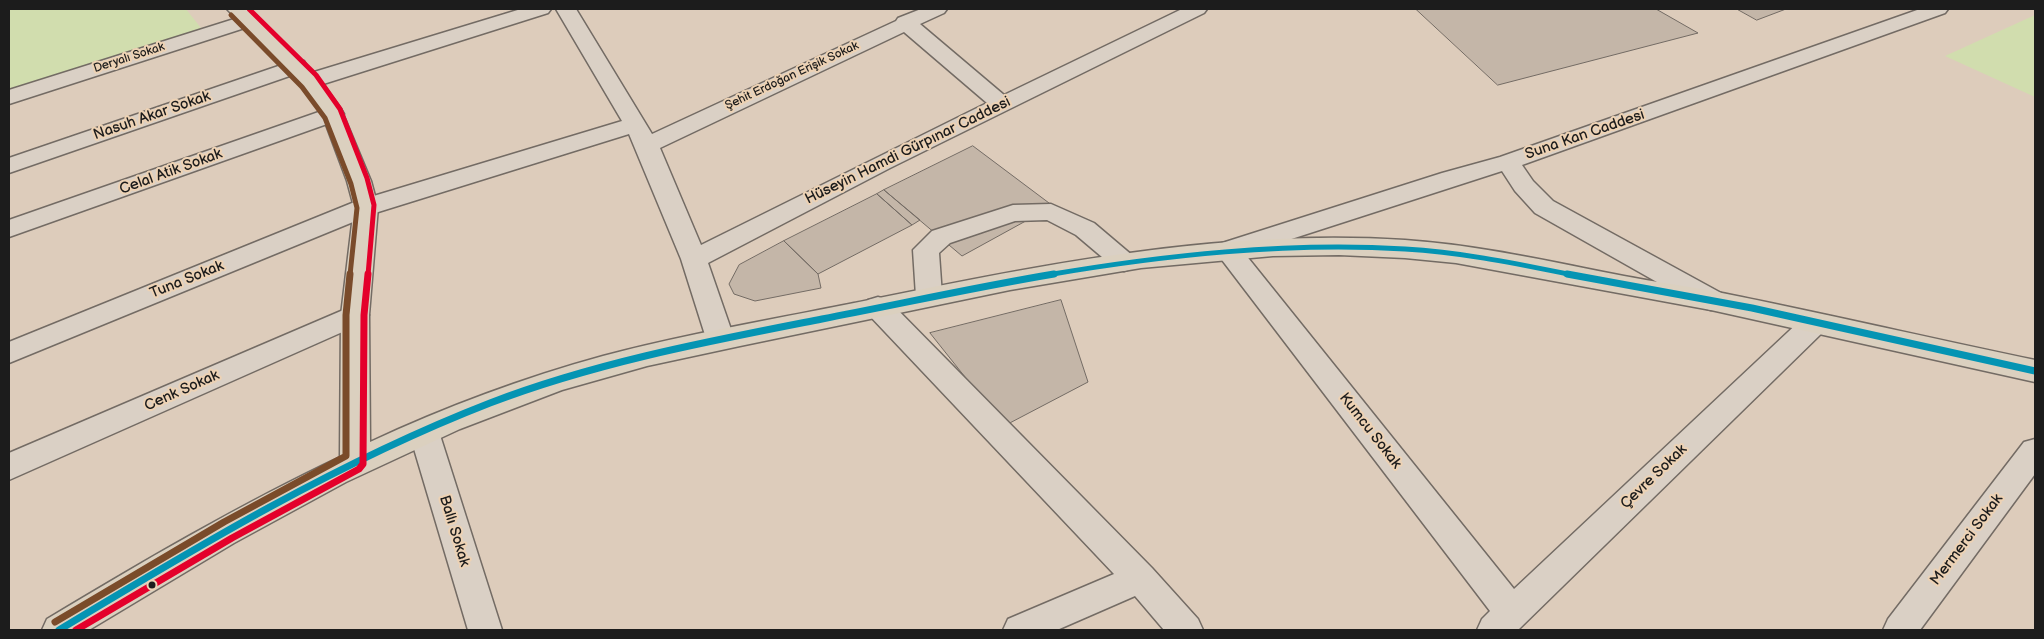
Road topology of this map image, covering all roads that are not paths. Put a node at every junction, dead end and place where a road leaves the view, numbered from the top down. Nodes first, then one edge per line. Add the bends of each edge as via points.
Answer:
1 (541, 9) edge
2 (566, 9) edge
3 (937, 9) edge
4 (1197, 9) edge
5 (1938, 9) edge
6 (243, 15) edge
7 (905, 22) junction
8 (303, 73) junction
9 (9, 96) edge
10 (1002, 104) junction
11 (333, 114) junction
12 (634, 124) junction
13 (646, 145) junction
14 (1508, 162) junction
15 (9, 166) edge
16 (366, 207) junction
17 (9, 229) edge
18 (1228, 250) junction
19 (694, 259) junction
20 (1124, 262) junction
21 (929, 296) junction
22 (1711, 300) junction
23 (878, 307) junction
24 (355, 315) junction
25 (1814, 324) junction
26 (720, 338) junction
27 (9, 353) edge
28 (2035, 371) edge
29 (424, 432) junction
30 (2035, 451) edge
31 (355, 461) junction
32 (9, 467) edge
33 (1140, 578) junction
34 (1503, 621) edge
35 (59, 630) edge
36 (485, 630) edge
37 (1020, 630) edge
38 (1186, 630) edge
39 (1900, 630) edge

1 - 8 street, Nasuh Akar Sokak
2 - 12 street
3 - 7 street, Şehit Erdoğan Erişik Sokak
4 - 10 street, Hüseyin Hamdi Gürpınar Caddesi
5 - 14 street, Suna Kan Caddesi
6 - 8 main road
6 - 9 street, Deryalı Sokak
7 - 10 street
7 - 13 street, Şehit Erdoğan Erişik Sokak
8 - 11 main road
8 - 15 street, Nasuh Akar Sokak
10 - 19 street, Hüseyin Hamdi Gürpınar Caddesi
11 - 16 main road
11 - 17 street, Celal Atik Sokak
12 - 13 street
12 - 16 street
13 - 19 street
14 - 18 street, Suna Kan Caddesi
14 - 22 street via 1544,207
16 - 24 main road
16 - 27 street, Tuna Sokak
18 - 20 main road
18 - 22 main road via 1326,245 1465,254
18 - 34 street, Kumcu Sokak
19 - 26 street
20 - 21 main road via 991,282
20 - 21 street via 1085,229 1051,212 1013,212 941,237 926,250
21 - 23 main road
22 - 25 main road
23 - 26 main road
23 - 33 street
24 - 31 main road
24 - 32 street, Cenk Sokak
25 - 28 main road
25 - 34 street, Çevre Sokak
26 - 29 main road via 574,375 510,396
29 - 31 main road
29 - 36 street, Ballı Sokak
30 - 39 street, Mermerci Sokak
31 - 35 main road via 228,530
33 - 37 street
33 - 38 street

